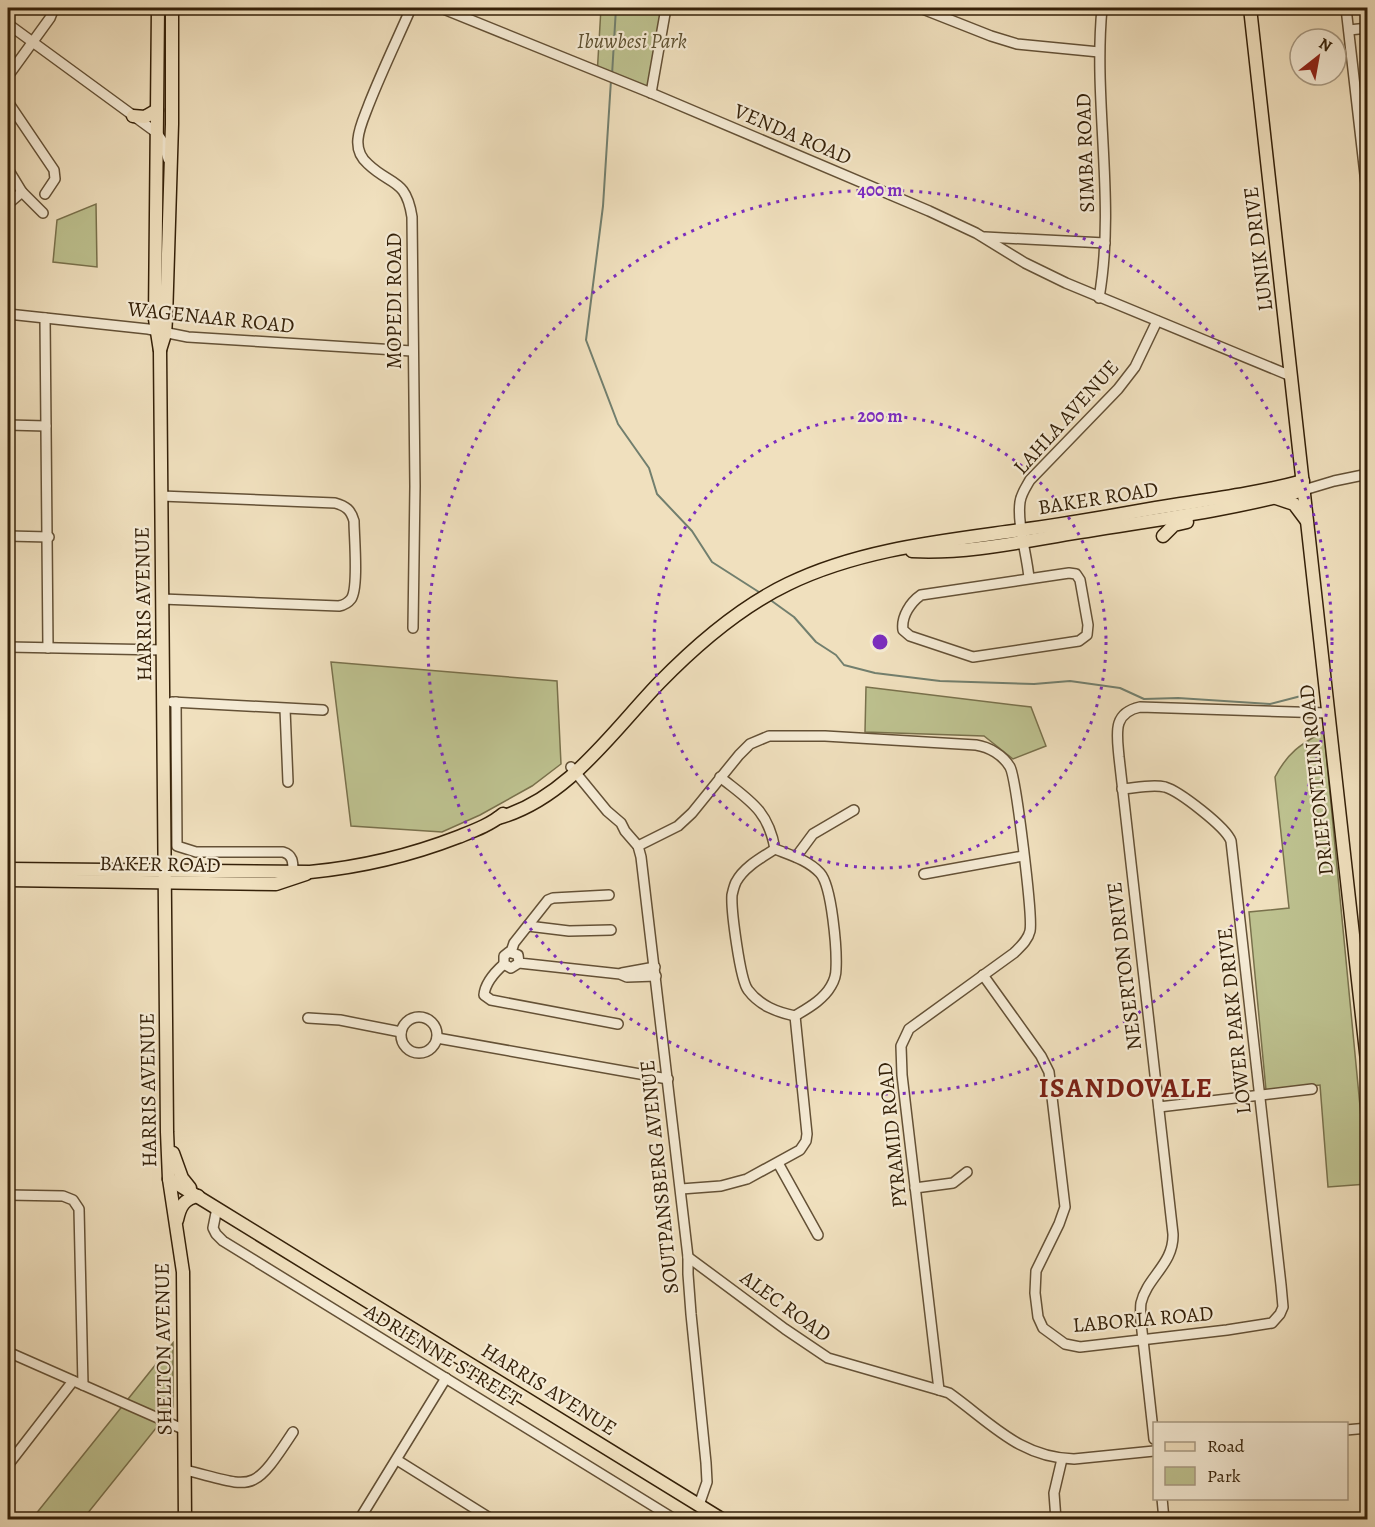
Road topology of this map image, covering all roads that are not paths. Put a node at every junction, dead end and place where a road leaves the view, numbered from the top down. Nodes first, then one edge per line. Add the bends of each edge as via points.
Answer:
1 (54, 8) edge
2 (158, 8) edge
3 (172, 8) edge
4 (404, 8) edge
5 (411, 8) edge
6 (441, 8) edge
7 (666, 8) edge
8 (920, 8) edge
9 (1102, 8) edge
10 (1250, 8) edge
11 (1346, 8) edge
12 (405, 21) junction
13 (8, 24) edge
14 (1368, 28) edge
15 (1349, 30) junction
16 (32, 42) junction
17 (1099, 52) junction
18 (8, 76) edge
19 (651, 93) junction
20 (8, 102) edge
21 (172, 105) junction
22 (157, 110) junction
23 (133, 116) junction
24 (157, 133) junction
25 (8, 170) edge
26 (170, 170) junction
27 (22, 192) junction
28 (45, 194) dead end
29 (1368, 201) edge
30 (8, 204) edge
31 (43, 213) dead end
32 (983, 237) junction
33 (1105, 243) junction
34 (1099, 298) junction
35 (8, 314) edge
36 (45, 318) junction
37 (1157, 321) junction
38 (161, 332) junction
39 (412, 351) junction
40 (1291, 376) junction
41 (8, 425) edge
42 (46, 426) junction
43 (1368, 474) edge
44 (1303, 486) junction
45 (161, 496) junction
46 (1276, 498) junction
47 (1225, 508) junction
48 (1306, 521) junction
49 (1023, 535) junction
50 (8, 536) edge
51 (1163, 536) dead end
52 (49, 537) junction
53 (1029, 578) junction
54 (162, 599) junction
55 (413, 628) dead end
56 (8, 647) edge
57 (48, 648) junction
58 (163, 650) junction
59 (170, 702) junction
60 (285, 709) junction
61 (323, 710) dead end
62 (1328, 713) junction
63 (573, 770) junction
64 (720, 777) junction
65 (288, 782) dead end
66 (1122, 789) junction
67 (854, 810) dead end
68 (638, 846) junction
69 (775, 849) junction
70 (1023, 856) junction
71 (796, 857) junction
72 (8, 869) edge
73 (293, 871) junction
74 (310, 872) junction
75 (924, 874) dead end
76 (166, 878) junction
77 (8, 880) edge
78 (609, 895) dead end
79 (528, 926) junction
80 (611, 930) dead end
81 (511, 952) junction
82 (519, 963) junction
83 (504, 964) junction
84 (656, 972) junction
85 (982, 975) junction
86 (795, 1016) junction
87 (308, 1018) dead end
88 (618, 1024) dead end
89 (401, 1032) junction
90 (437, 1038) junction
91 (1368, 1070) edge
92 (668, 1079) junction
93 (1312, 1089) dead end
94 (1260, 1095) junction
95 (1159, 1107) junction
96 (168, 1143) junction
97 (778, 1163) junction
98 (967, 1172) dead end
99 (170, 1179) junction
100 (915, 1188) junction
101 (681, 1189) junction
102 (8, 1195) edge
103 (198, 1196) junction
104 (217, 1209) junction
105 (177, 1224) junction
106 (818, 1235) dead end
107 (688, 1257) junction
108 (1272, 1323) joint
109 (1143, 1339) junction
110 (8, 1352) edge
111 (446, 1378) junction
112 (73, 1381) junction
113 (83, 1385) junction
114 (939, 1390) junction
115 (1153, 1422) edge
116 (1368, 1428) edge
117 (184, 1430) junction
118 (1348, 1430) edge
119 (293, 1432) dead end
120 (1153, 1451) edge
121 (11, 1456) edge
122 (1062, 1459) junction
123 (397, 1460) junction
124 (8, 1465) edge
125 (185, 1470) junction
126 (1162, 1500) edge
127 (699, 1505) junction
128 (185, 1520) edge
129 (359, 1520) edge
130 (494, 1520) edge
131 (676, 1520) edge
132 (723, 1520) edge
133 (1056, 1520) edge
134 (1164, 1520) edge

1 - 16 street
2 - 22 main road, HARRIS AVENUE
3 - 21 main road, HARRIS AVENUE
4 - 12 street
5 - 12 street, MOPEDI ROAD
6 - 19 street, VENDA ROAD
7 - 19 street
8 - 17 street via 1017,44
9 - 17 street, SIMBA ROAD
10 - 40 main road, LUNIK DRIVE
11 - 15 street
12 - 39 street, MOPEDI ROAD via 372,97 358,141 365,162 394,181 409,200
13 - 16 street
14 - 15 street
15 - 29 street
16 - 18 street
16 - 23 street
17 - 33 street, SIMBA ROAD
19 - 32 street, VENDA ROAD
20 - 28 street via 54,171 55,179
21 - 24 street, HARRIS AVENUE
21 - 26 main road, HARRIS AVENUE
22 - 23 main road via 145,117
22 - 24 main road, HARRIS AVENUE
23 - 24 street
24 - 26 street
24 - 38 main road, HARRIS AVENUE
25 - 27 street
26 - 38 main road, HARRIS AVENUE
27 - 30 street
27 - 31 street
32 - 33 street
32 - 34 street, VENDA ROAD via 1049,276
33 - 34 street, SIMBA ROAD
34 - 37 street, VENDA ROAD
35 - 36 street, WAGENAAR ROAD
36 - 38 street, WAGENAAR ROAD
36 - 42 street
37 - 40 street, VENDA ROAD
37 - 49 street, LAHLA AVENUE via 1135,367 1118,389 1030,480 1020,499
38 - 39 street, WAGENAAR ROAD via 196,338
38 - 45 main road, HARRIS AVENUE
39 - 55 street, MOPEDI ROAD
40 - 44 main road, LUNIK DRIVE
41 - 42 street
42 - 52 street
43 - 44 street
44 - 46 main road, BAKER ROAD
44 - 48 main road, DRIEFONTEIN ROAD
44 - 49 main road, BAKER ROAD
45 - 54 main road, HARRIS AVENUE
45 - 54 street via 344,506 354,520 355,561 353,597 339,606
46 - 47 main road, BAKER ROAD
46 - 48 main road via 1294,504
47 - 49 main road, BAKER ROAD
47 - 51 main road via 1209,517 1174,525
48 - 62 main road, DRIEFONTEIN ROAD
49 - 53 street, BAKER ROAD
49 - 63 main road, BAKER ROAD via 961,538 899,549 823,570 776,591 685,657
50 - 52 street
52 - 57 street
53 - 53 street via 1069,573 1078,576 1088,630 1084,639 973,657 903,632 904,615 921,595
54 - 58 main road, HARRIS AVENUE
56 - 57 street
57 - 58 street
58 - 59 main road, HARRIS AVENUE
59 - 60 street
59 - 73 street via 177,846 196,852 283,852 291,856
59 - 76 main road, HARRIS AVENUE
60 - 61 street
60 - 65 street
62 - 66 street, NESERTON DRIVE via 1140,706 1128,710 1117,732
62 - 91 main road, DRIEFONTEIN ROAD
63 - 68 street
63 - 74 main road, BAKER ROAD via 532,803 465,834 362,866
64 - 68 street, PYRAMID ROAD via 678,826
64 - 69 street via 763,814
64 - 70 street, PYRAMID ROAD via 750,744 777,735 981,745 1002,758 1012,771
66 - 94 street, LOWER PARK DRIVE via 1169,789 1216,822 1229,836
66 - 95 street, NESERTON DRIVE
67 - 71 street via 813,834
68 - 84 street, SOUTPANSBERG AVENUE
69 - 71 street
69 - 86 street via 748,867 736,881 732,894 736,935 744,986 763,1005
70 - 75 street
70 - 85 street, PYRAMID ROAD via 1030,933 1023,945
71 - 86 street via 819,872 827,887 837,966 829,990
72 - 76 main road, BAKER ROAD
73 - 74 main road, BAKER ROAD
73 - 76 main road, BAKER ROAD
74 - 76 main road, BAKER ROAD via 276,884
76 - 77 main road, BAKER ROAD
76 - 96 main road, HARRIS AVENUE
78 - 79 street via 553,898
79 - 80 street via 569,931
79 - 81 street
81 - 82 street via 518,955
81 - 83 street via 504,956
82 - 83 street via 511,968
82 - 84 street via 627,977
83 - 88 street via 484,990 490,1000
84 - 92 street, SOUTPANSBERG AVENUE
85 - 100 street, PYRAMID ROAD via 909,1029 902,1041 902,1076
85 - 109 street, LABORIA ROAD via 1049,1072 1065,1207 1034,1277 1040,1323 1056,1339 1074,1347
86 - 97 street via 807,1137 800,1150
87 - 89 street
89 - 90 street via 404,1044 419,1053 431,1049
89 - 90 street via 412,1018 423,1017 436,1027
90 - 92 street
92 - 101 street, SOUTPANSBERG AVENUE
93 - 94 street
94 - 95 street
94 - 108 street, LOWER PARK DRIVE via 1282,1301 1282,1311
95 - 109 street, NESERTON DRIVE via 1173,1241 1168,1257 1142,1300
96 - 99 main road, HARRIS AVENUE
96 - 103 main road via 182,1178
97 - 101 street via 738,1183
97 - 106 street
98 - 100 street via 953,1183
99 - 103 main road, HARRIS AVENUE
99 - 105 main road, SHELTON AVENUE
100 - 114 street, PYRAMID ROAD
101 - 107 street, SOUTPANSBERG AVENUE
102 - 113 street via 63,1196 73,1200 80,1212
103 - 104 main road, HARRIS AVENUE
103 - 105 main road via 182,1204
104 - 111 street, ADRIENNE STREET via 213,1228 224,1241
104 - 127 main road, HARRIS AVENUE
105 - 117 main road, SHELTON AVENUE via 183,1272
107 - 114 street, ALEC ROAD via 828,1358
107 - 127 street, SOUTPANSBERG AVENUE via 707,1482
108 - 109 street, LABORIA ROAD
109 - 115 street, NESERTON DRIVE
110 - 112 street
111 - 123 street
111 - 131 street, ADRIENNE STREET
112 - 113 street
112 - 121 street
113 - 117 street
114 - 122 street via 949,1393 1018,1445
116 - 118 street
117 - 125 main road, SHELTON AVENUE
119 - 125 street via 260,1478 233,1483
120 - 122 street
121 - 124 street
122 - 133 street via 1054,1493
123 - 129 street
123 - 130 street
125 - 128 main road, SHELTON AVENUE
126 - 134 street
127 - 132 main road, HARRIS AVENUE

